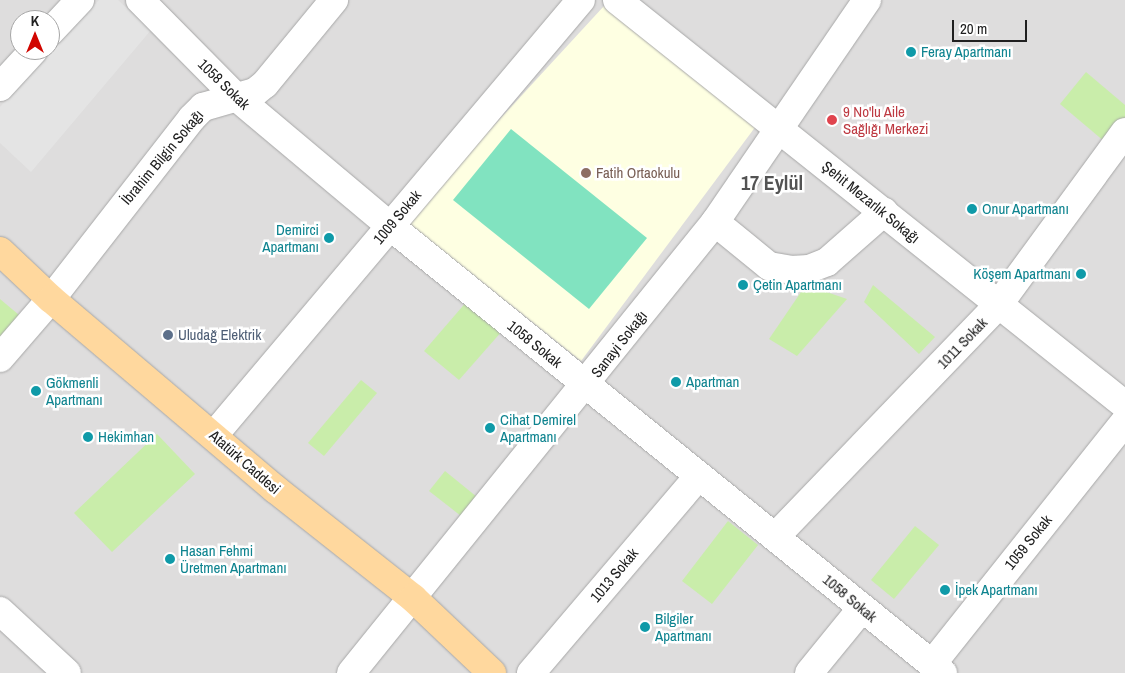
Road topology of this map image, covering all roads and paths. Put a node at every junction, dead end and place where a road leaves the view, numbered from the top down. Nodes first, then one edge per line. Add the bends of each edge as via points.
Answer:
1 (80, 0) edge
2 (140, 0) edge
3 (334, 0) edge
4 (581, 0) edge
5 (617, 0) edge
6 (867, 0) edge
7 (60, 21) edge
8 (25, 60) edge
9 (0, 87) edge
10 (234, 95) junction
11 (780, 129) junction
12 (1121, 145) edge
13 (884, 212) junction
14 (715, 222) junction
15 (390, 226) junction
16 (0, 251) edge
17 (51, 299) junction
18 (999, 304) junction
19 (0, 358) edge
20 (586, 386) junction
21 (1125, 405) edge
22 (1125, 421) edge
23 (214, 435) junction
24 (698, 476) junction
25 (776, 536) junction
26 (412, 598) junction
27 (862, 608) junction
28 (0, 611) edge
29 (937, 668) edge
30 (67, 673) edge
31 (351, 673) edge
32 (492, 673) edge
33 (531, 673) edge
34 (809, 673) edge

1 - 7 street
2 - 10 street, 1058 Sokak
3 - 10 street, İbrahim Bilgin Sokağı via 266,84 255,92
4 - 15 street, 1009 Sokak
5 - 11 street, Şehit Mezarlık Sokağı
6 - 11 street, Sanayi Sokağı
8 - 9 street
10 - 15 street, 1058 Sokak
10 - 17 street, İbrahim Bilgin Sokağı via 204,107 192,118
11 - 13 street, Şehit Mezarlık Sokağı
11 - 14 street, Sanayi Sokağı
12 - 18 street, 1011 Sokak
13 - 14 street via 827,262 810,269 769,266
13 - 18 street, Şehit Mezarlık Sokağı
14 - 20 street, Sanayi Sokağı
15 - 20 street, 1058 Sokak
15 - 23 street, 1009 Sokak
16 - 17 main road, Atatürk Caddesi
17 - 19 street, İbrahim Bilgin Sokağı
17 - 23 main road, Atatürk Caddesi
18 - 21 street, Şehit Mezarlık Sokağı
18 - 25 street, 1011 Sokak
20 - 24 street, 1058 Sokak
20 - 26 street, Sanayi Sokağı
22 - 29 street, 1059 Sokak
23 - 26 main road, Atatürk Caddesi via 309,517
24 - 25 street, 1058 Sokak
24 - 33 street, 1013 Sokak
25 - 27 street, 1058 Sokak
26 - 31 street, Sanayi Sokağı
26 - 32 main road, Atatürk Caddesi
27 - 29 street, 1058 Sokak
27 - 34 street
28 - 30 street

